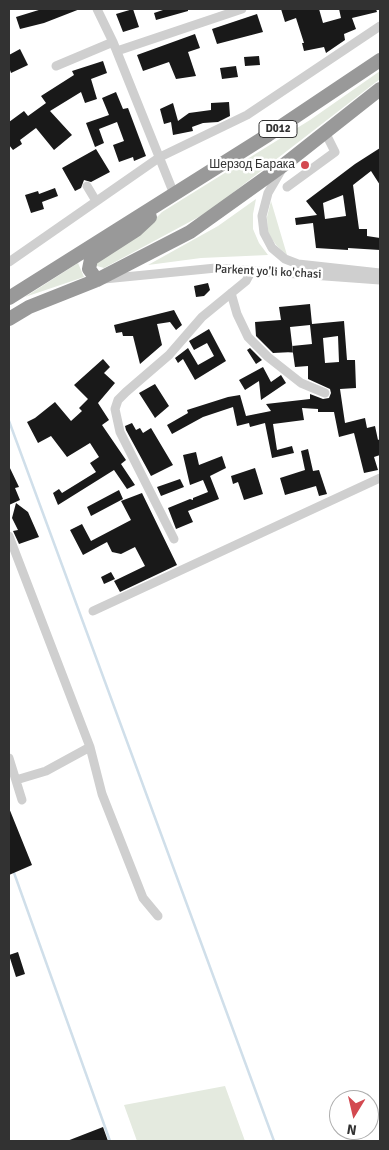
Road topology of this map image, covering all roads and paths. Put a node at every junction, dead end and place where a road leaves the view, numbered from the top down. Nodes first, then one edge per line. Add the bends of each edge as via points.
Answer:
1 (97, 9) edge
2 (242, 9) edge
3 (380, 26) edge
4 (115, 46) junction
5 (380, 60) edge
6 (56, 66) dead end
7 (380, 89) edge
8 (325, 132) junction
9 (160, 156) junction
10 (285, 164) junction
11 (87, 186) dead end
12 (287, 188) dead end
13 (174, 194) junction
14 (96, 201) junction
15 (9, 262) edge
16 (252, 270) junction
17 (380, 273) edge
18 (97, 280) junction
19 (380, 280) edge
20 (231, 293) junction
21 (9, 298) edge
22 (9, 319) edge
23 (325, 393) dead end
24 (380, 478) edge
25 (9, 536) edge
26 (174, 539) dead end
27 (93, 610) dead end
28 (90, 747) junction
29 (9, 758) edge
30 (16, 780) junction
31 (22, 800) dead end
32 (158, 916) dead end

1 - 4 street
2 - 4 street
3 - 9 street via 247,115
4 - 6 street
4 - 9 street
5 - 13 highway, D012
7 - 8 highway, D012
8 - 10 highway, D012
8 - 12 street via 335,152
9 - 13 street
9 - 14 street
10 - 17 street, Parkent yo'li ko'chasi via 268,193 263,209 262,225 267,241 278,255 285,260
10 - 18 highway, D012 via 190,232
11 - 14 street
13 - 18 highway via 136,230 91,259 90,272
13 - 21 highway, D012
14 - 15 street
16 - 18 street, Parkent yo'li ko'chasi via 216,268
16 - 19 street, Parkent yo'li ko'chasi
16 - 20 street via 246,281
18 - 22 highway, D012 via 29,307
20 - 23 street via 248,337 301,383
20 - 26 street via 202,317 169,355 126,392 115,409 120,432
24 - 27 street
25 - 28 street
28 - 30 street via 46,771
28 - 32 street via 102,794 142,898
29 - 30 street
30 - 31 street

